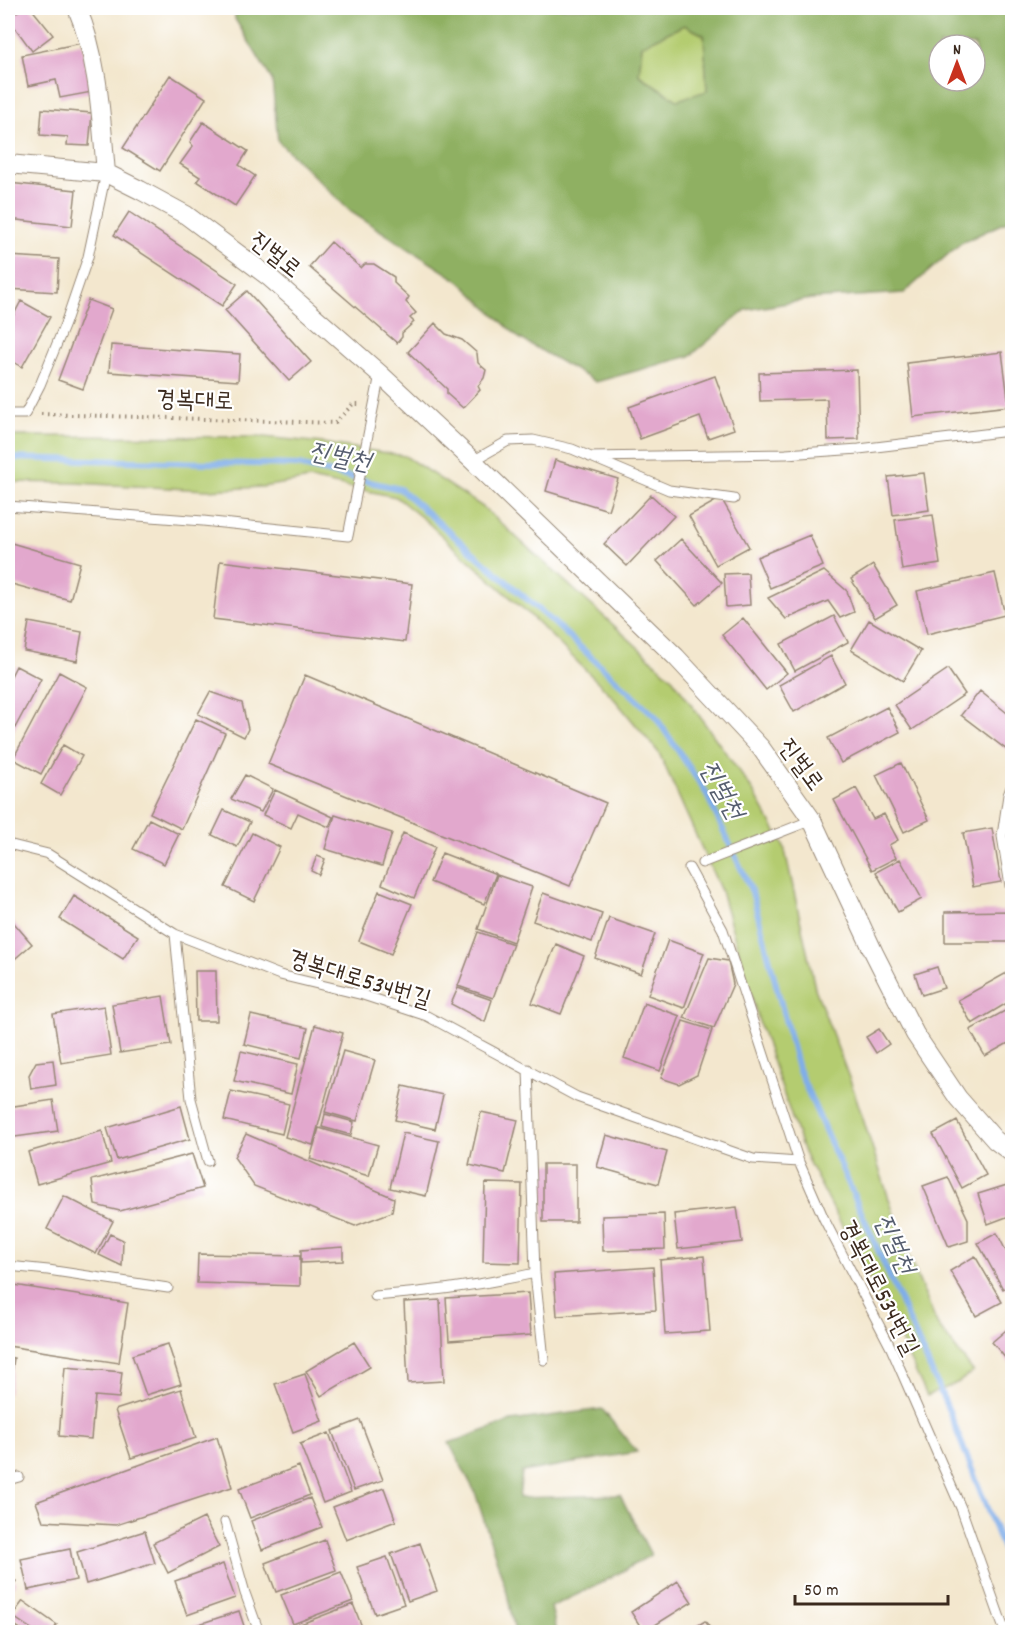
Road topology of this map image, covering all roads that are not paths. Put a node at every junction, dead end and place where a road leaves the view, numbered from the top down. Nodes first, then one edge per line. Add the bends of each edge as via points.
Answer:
1 (77, 8) edge
2 (8, 164) edge
3 (106, 173) junction
4 (380, 374) junction
5 (8, 414) edge
6 (1012, 429) edge
7 (590, 457) junction
8 (473, 461) junction
9 (734, 499) dead end
10 (8, 506) edge
11 (1012, 785) edge
12 (812, 820) junction
13 (8, 844) edge
14 (702, 863) dead end
15 (689, 868) dead end
16 (1012, 890) edge
17 (175, 934) junction
18 (528, 1070) junction
19 (1012, 1153) edge
20 (208, 1161) dead end
21 (799, 1162) junction
22 (8, 1266) edge
23 (535, 1273) junction
24 (168, 1288) dead end
25 (375, 1296) dead end
26 (544, 1360) dead end
27 (19, 1478) dead end
28 (8, 1480) edge
29 (225, 1522) dead end
30 (259, 1632) edge
31 (1005, 1632) edge

1 - 3 street via 86,27 97,73
2 - 3 street, 진벌로
3 - 4 street, 진벌로 via 186,215 269,276
3 - 5 lane via 90,251 65,324 25,414
4 - 8 street, 진벌로
4 - 10 lane via 348,536
6 - 7 lane via 859,449 786,454
7 - 8 lane via 533,440 508,441
7 - 9 lane via 669,490
8 - 12 street, 진벌로 via 676,657 761,748
11 - 16 lane via 1002,836
12 - 14 lane
12 - 19 street, 진벌로 via 915,1034 958,1098 995,1140
13 - 17 lane, 경복대로534번길 via 48,854
15 - 21 lane via 723,930
17 - 18 lane, 경복대로534번길 via 280,975 363,995 427,1016
17 - 20 lane via 191,1099
18 - 21 lane, 경복대로534번길 via 577,1097 753,1160
18 - 23 lane
21 - 31 lane, 경복대로534번길 via 910,1391 961,1508
22 - 24 lane
23 - 25 lane via 492,1283
23 - 26 lane
27 - 28 lane
29 - 30 lane

